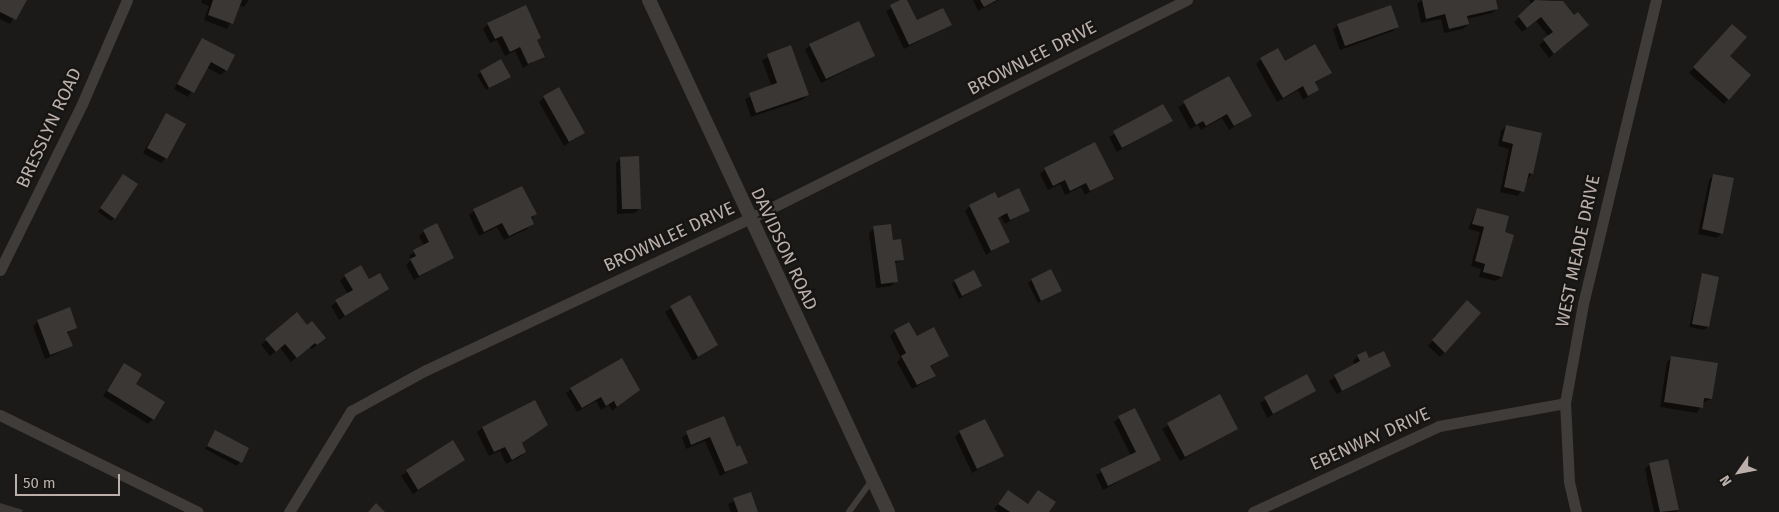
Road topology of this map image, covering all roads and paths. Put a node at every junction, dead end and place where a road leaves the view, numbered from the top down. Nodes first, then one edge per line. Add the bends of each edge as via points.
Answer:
1 (127, 0) edge
2 (649, 0) edge
3 (1188, 0) edge
4 (1656, 0) edge
5 (749, 219) junction
6 (0, 270) edge
7 (1565, 403) junction
8 (0, 415) edge
9 (873, 479) junction
10 (198, 512) edge
11 (289, 512) edge
12 (849, 512) edge
13 (888, 512) edge
14 (1253, 512) edge
15 (1576, 512) edge

1 - 6 street, BRESSLYN ROAD via 82,104
2 - 5 street, DAVIDSON ROAD
3 - 5 street, BROWNLEE DRIVE
4 - 7 street, WEST MEADE DRIVE via 1582,304
5 - 9 street, DAVIDSON ROAD
5 - 11 street, BROWNLEE DRIVE via 426,370 350,411
7 - 14 street, EBENWAY DRIVE via 1439,426
7 - 15 street, WEST MEADE DRIVE via 1569,482
8 - 10 street
9 - 12 lane
9 - 13 street, DAVIDSON ROAD

